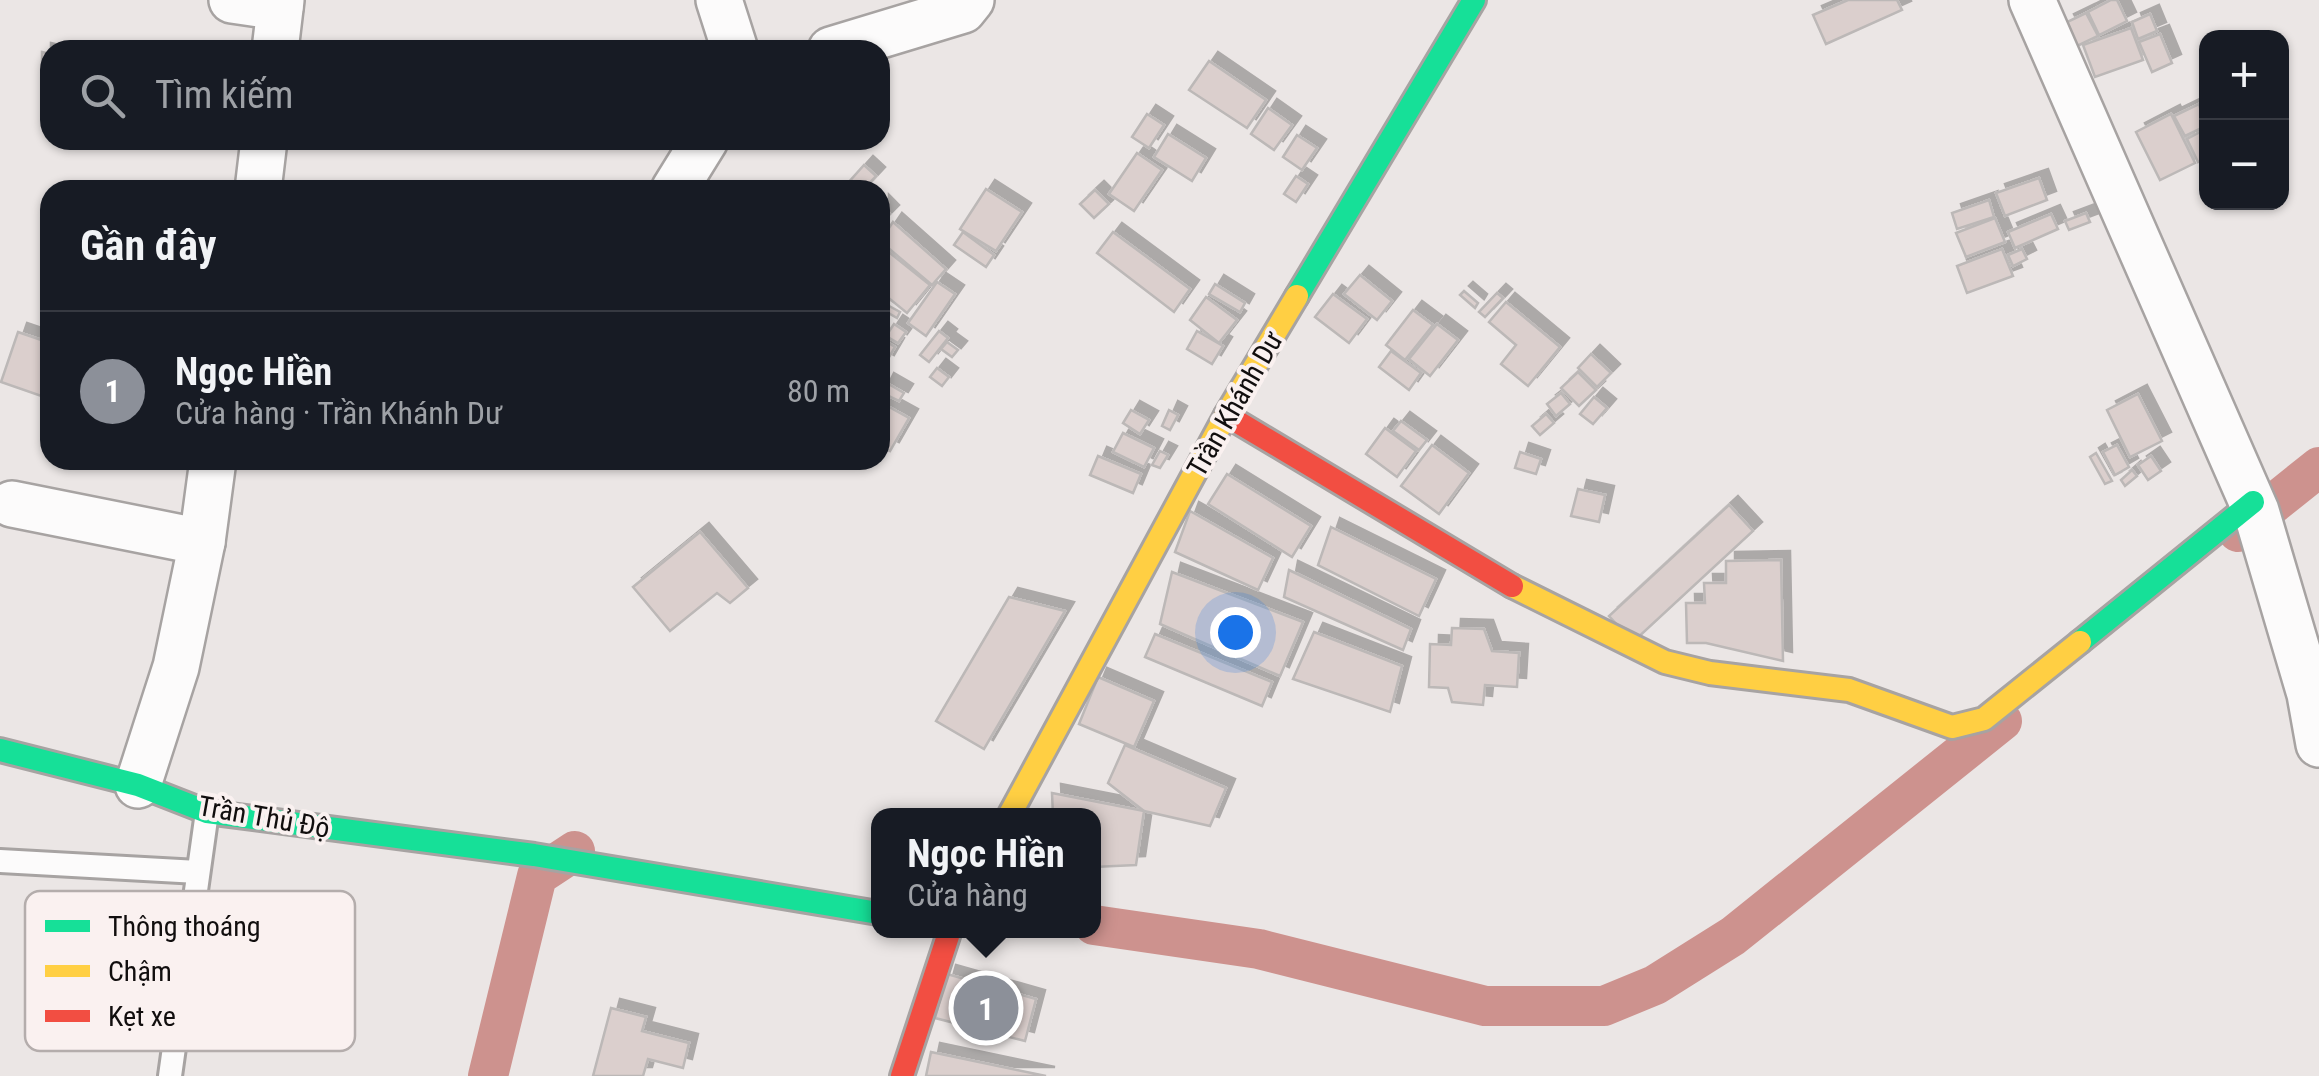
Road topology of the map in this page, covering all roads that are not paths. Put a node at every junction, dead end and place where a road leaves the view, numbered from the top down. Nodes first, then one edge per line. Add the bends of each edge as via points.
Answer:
1 (232, 0) edge
2 (719, 0) edge
3 (971, 0) edge
4 (1474, 0) edge
5 (2032, 0) edge
6 (279, 19) edge
7 (732, 40) edge
8 (865, 40) edge
9 (263, 150) edge
10 (699, 150) edge
11 (259, 180) edge
12 (680, 180) edge
13 (1226, 415) junction
14 (212, 470) edge
15 (12, 504) dead end
16 (2258, 516) junction
17 (202, 542) junction
18 (2319, 744) edge
19 (0, 750) edge
20 (138, 785) junction
21 (1013, 808) edge
22 (207, 812) junction
23 (0, 861) edge
24 (198, 872) junction
25 (195, 891) edge
26 (871, 912) edge
27 (947, 938) edge
28 (173, 1051) edge
29 (170, 1076) edge
30 (902, 1076) edge

1 - 6 street
2 - 7 street
3 - 8 street via 963,10
4 - 13 street, Trần Khánh Dư
5 - 16 street
9 - 11 street
10 - 12 street
13 - 16 street via 1480,570 1665,662 1696,673 1855,691 1954,728 1977,724
13 - 21 street, Trần Khánh Dư
14 - 17 street
15 - 17 street
16 - 18 street
17 - 20 street via 176,667
19 - 20 street, Trần Thủ Độ
20 - 22 street, Trần Thủ Độ
22 - 24 lane
22 - 26 street, Trần Thủ Độ via 534,855
23 - 24 lane
24 - 25 lane
27 - 30 street
28 - 29 lane

